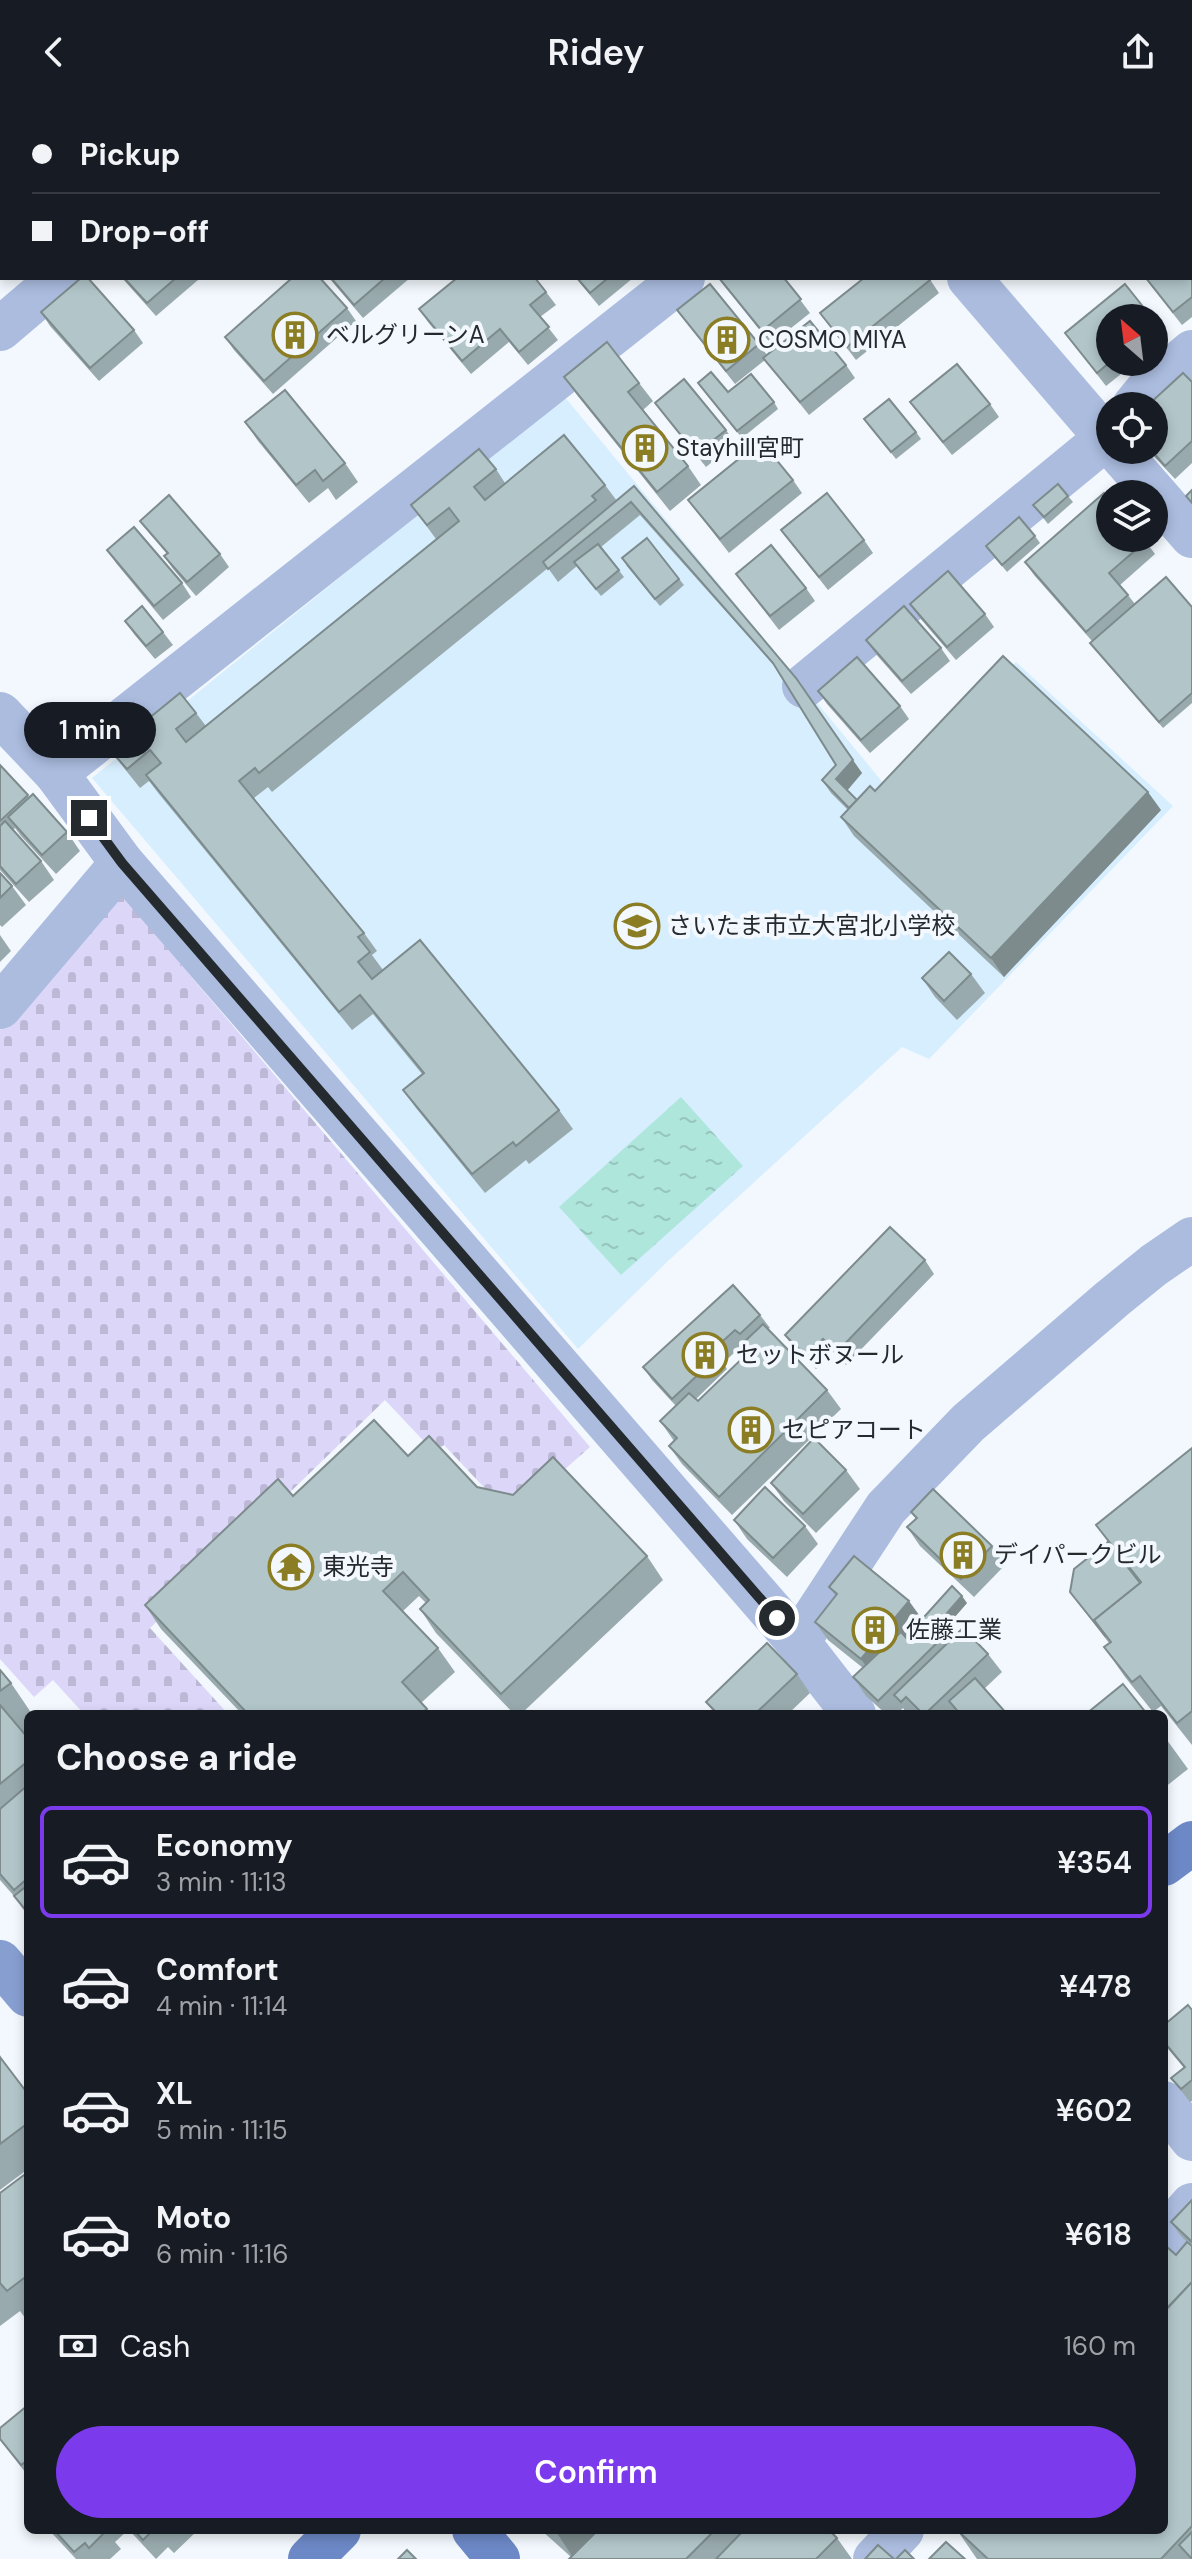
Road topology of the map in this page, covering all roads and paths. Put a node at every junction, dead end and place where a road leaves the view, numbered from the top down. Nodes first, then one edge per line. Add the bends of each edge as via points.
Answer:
1 (58, 280) edge
2 (680, 280) edge
3 (971, 280) edge
4 (0, 329) edge
5 (1192, 352) edge
6 (1146, 392) edge
7 (1096, 413) edge
8 (1096, 450) edge
9 (1138, 464) edge
10 (1192, 536) edge
11 (804, 686) edge
12 (0, 714) edge
13 (56, 773) junction
14 (122, 863) junction
15 (0, 1007) edge
16 (1192, 1239) edge
17 (798, 1642) junction
18 (851, 1710) edge
19 (1192, 1843) edge
20 (1168, 1861) edge
21 (0, 1962) edge
22 (24, 1990) edge
23 (1168, 2108) edge
24 (1192, 2139) edge
25 (1192, 2205) edge
26 (1168, 2232) edge
27 (335, 2534) edge
28 (477, 2534) edge
29 (898, 2534) edge
30 (310, 2559) edge
31 (498, 2559) edge
32 (875, 2559) edge

1 - 4 street
2 - 13 street
3 - 7 street
5 - 6 street
8 - 11 street
9 - 10 street
12 - 13 street
13 - 14 street
14 - 15 street
14 - 17 street
16 - 17 street via 1123,1290 968,1423 886,1508
17 - 18 street
19 - 20 main road
21 - 22 main road
23 - 24 street
25 - 26 street
27 - 30 main road
28 - 31 main road
29 - 32 street

